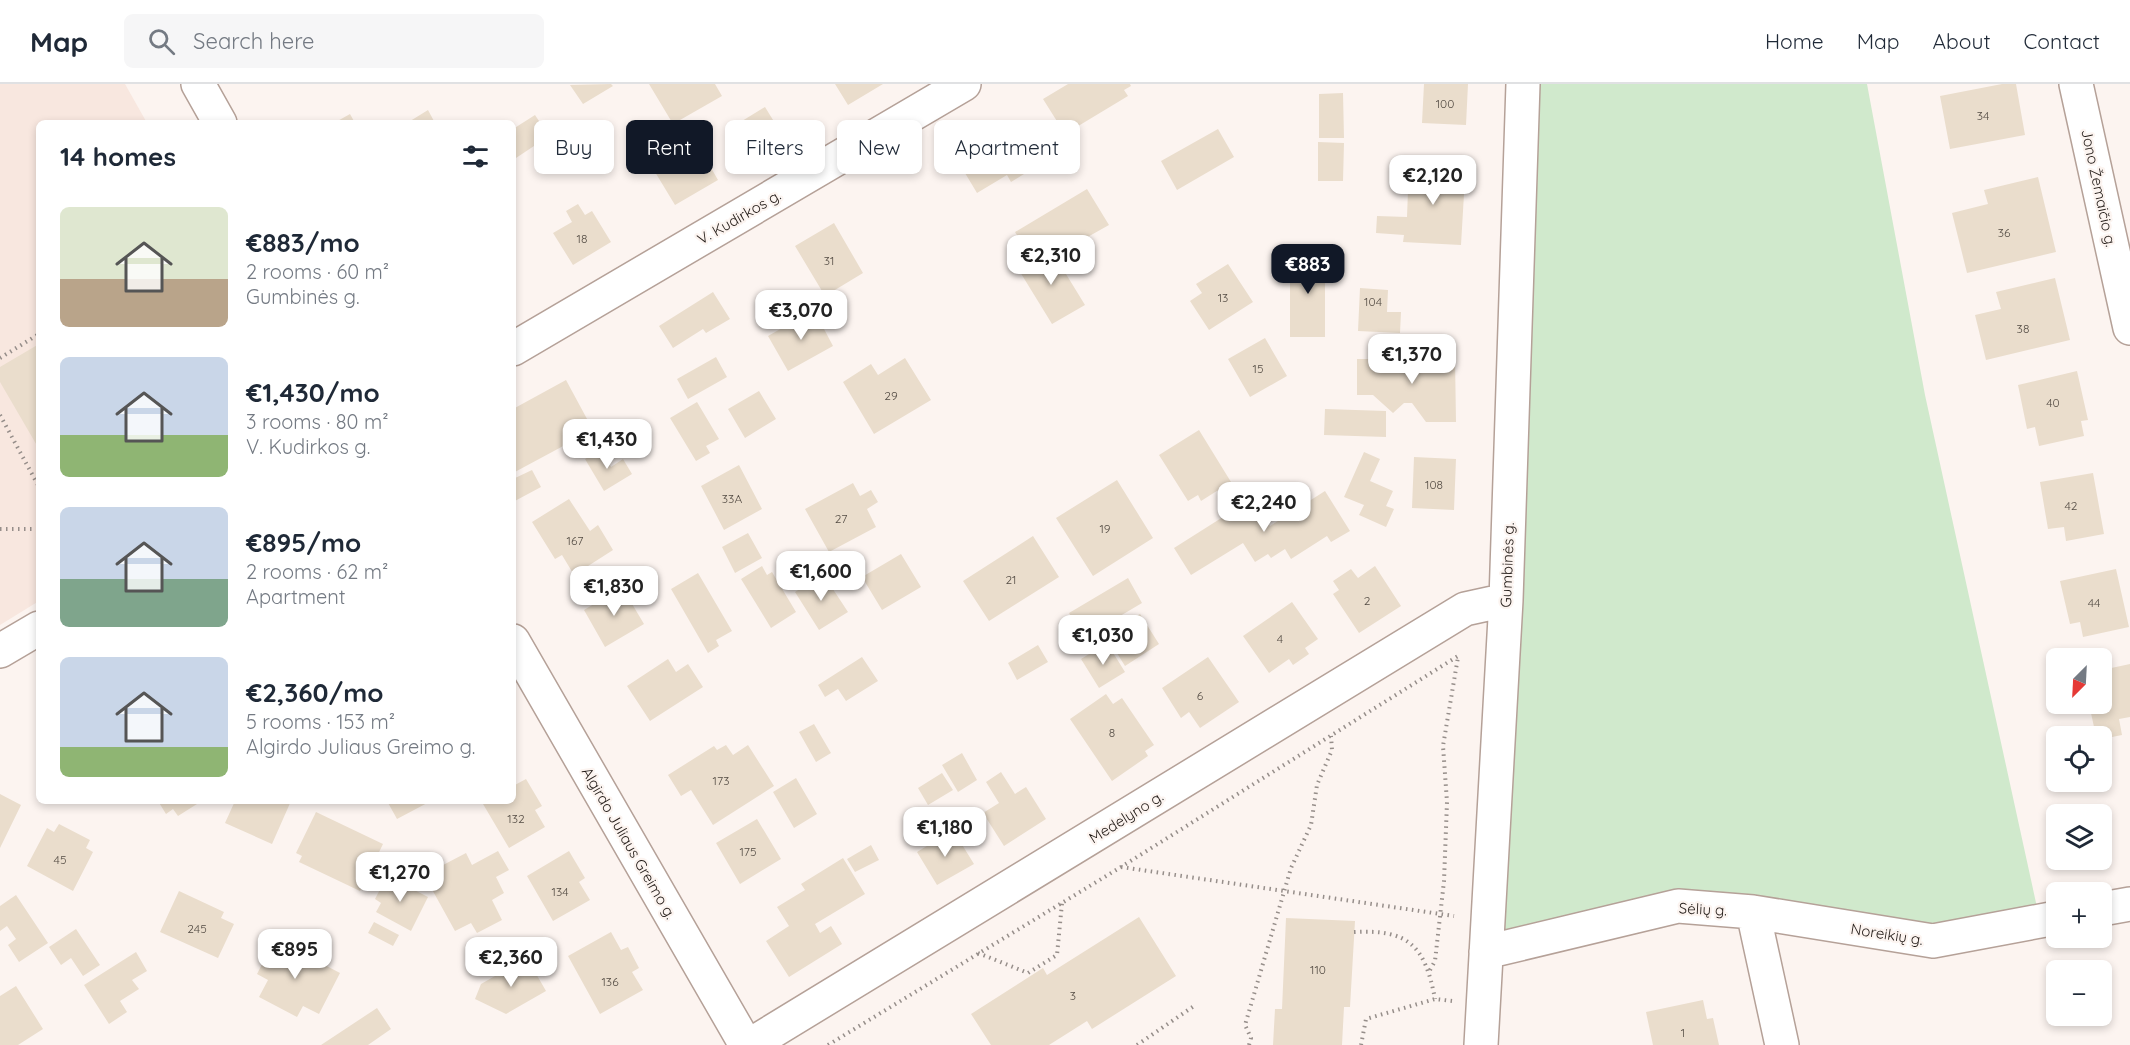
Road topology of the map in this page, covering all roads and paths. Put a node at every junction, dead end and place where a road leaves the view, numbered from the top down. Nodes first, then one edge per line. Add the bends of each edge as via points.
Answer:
1 (198, 84) edge
2 (964, 84) edge
3 (1523, 84) edge
4 (2076, 84) edge
5 (218, 120) edge
6 (2130, 328) edge
7 (36, 336) edge
8 (516, 347) edge
9 (0, 358) edge
10 (0, 415) edge
11 (36, 481) edge
12 (0, 529) edge
13 (36, 529) edge
14 (1506, 600) junction
15 (36, 630) edge
16 (516, 646) edge
17 (0, 651) edge
18 (1331, 736) junction
19 (1121, 867) junction
20 (1286, 891) junction
21 (1062, 902) junction
22 (2130, 904) edge
23 (2112, 907) edge
24 (1753, 912) junction
25 (1440, 914) junction
26 (2046, 920) edge
27 (1354, 932) dead end
28 (1487, 937) junction
29 (978, 953) junction
30 (1430, 970) junction
31 (1435, 999) junction
32 (1483, 1005) junction
33 (1194, 1006) dead end
34 (746, 1045) edge
35 (750, 1045) edge
36 (828, 1045) edge
37 (1137, 1045) edge
38 (1249, 1045) edge
39 (1361, 1045) edge
40 (1481, 1045) edge
41 (1782, 1045) edge

1 - 5 street
2 - 8 street, V. Kudirkos g.
3 - 14 street, Gumbinės g.
4 - 6 street, Jono Žemaičio g.
7 - 9 path
10 - 11 path
12 - 13 path
14 - 28 street, Gumbinės g.
14 - 35 street, Medelyno g. via 1465,609
15 - 17 street
16 - 34 street, Algirdo Juliaus Greimo g.
18 - 19 path
18 - 20 path via 1332,750 1317,785 1311,825 1291,868
18 - 25 path via 1458,656 1443,746 1447,802
19 - 20 path
19 - 21 path
20 - 25 path
20 - 38 path via 1263,955 1245,1025 1251,1038
21 - 29 path
21 - 29 path via 1056,955 1042,966 1028,973
22 - 23 street
24 - 26 street, Noreikių g. via 1933,941
24 - 28 street, Sėlių g. via 1678,906
24 - 41 street
25 - 28 path
25 - 30 path via 1435,961
27 - 30 path via 1395,934 1417,949
28 - 32 street, Gumbinės g.
29 - 36 path
30 - 31 path
31 - 32 path
31 - 39 path via 1366,1019
32 - 40 street, Gumbinės g.
33 - 37 path

